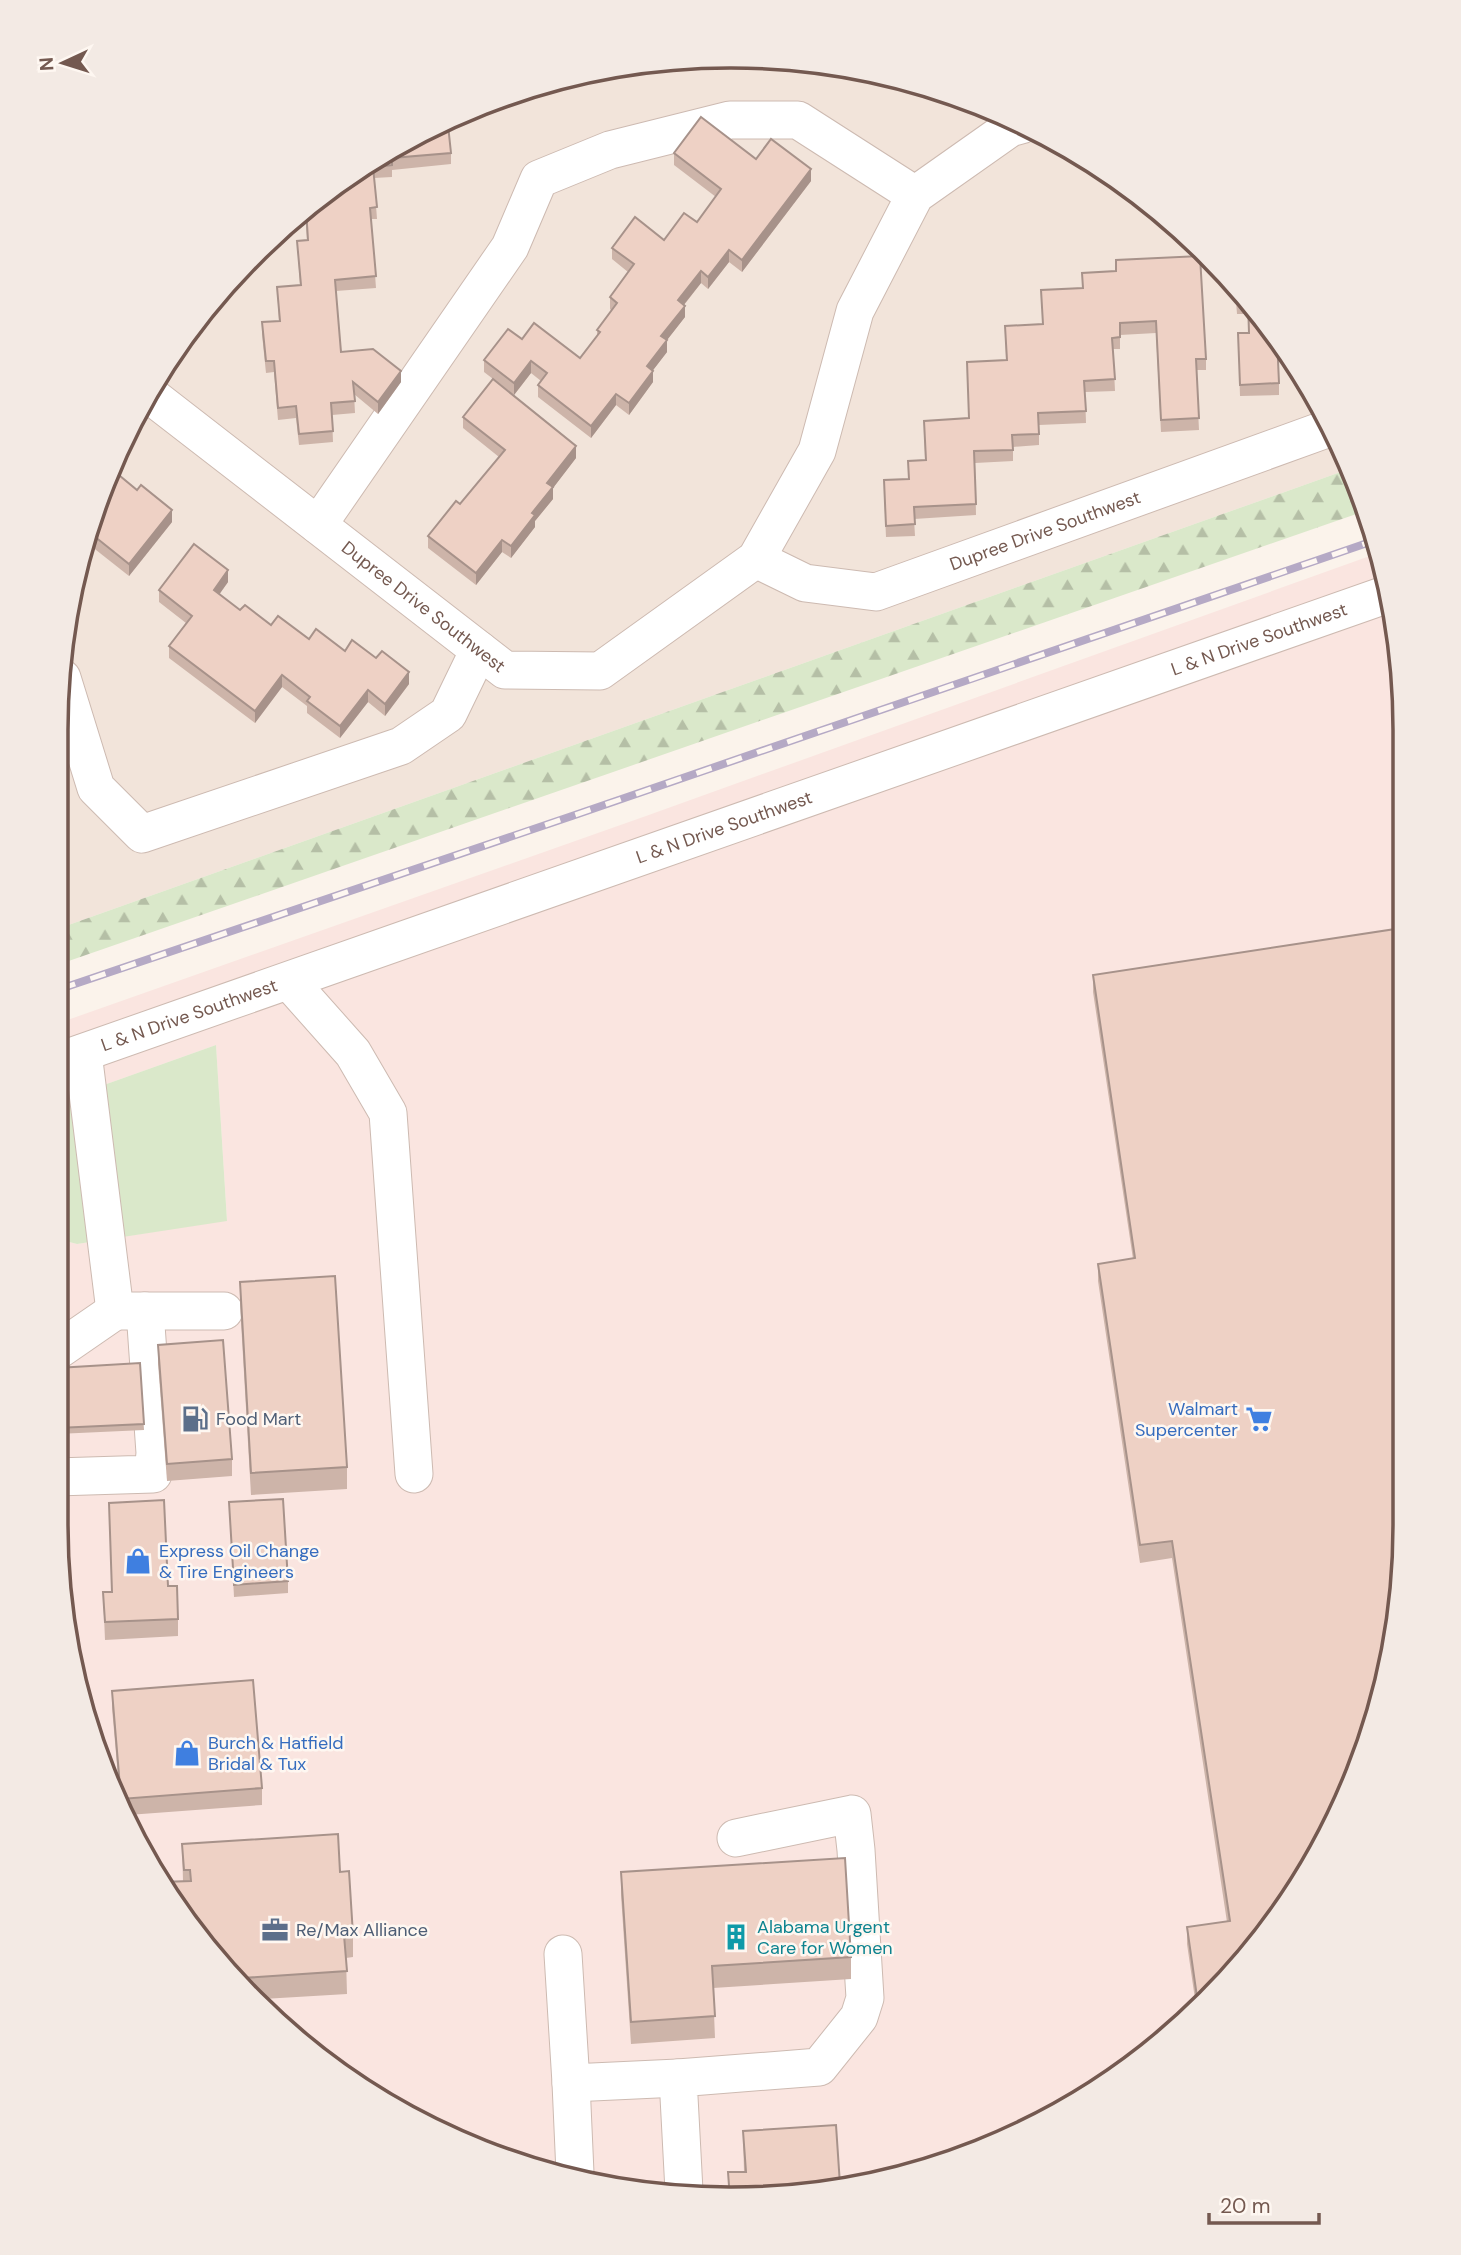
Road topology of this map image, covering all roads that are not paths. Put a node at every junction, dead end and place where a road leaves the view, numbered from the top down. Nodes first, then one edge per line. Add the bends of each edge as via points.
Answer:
1 (1007, 130) edge
2 (915, 195) junction
3 (156, 400) edge
4 (1320, 431) edge
5 (318, 525) junction
6 (756, 559) junction
7 (1379, 597) edge
8 (479, 650) junction
9 (69, 702) edge
10 (289, 981) junction
11 (71, 1057) edge
12 (130, 1311) junction
13 (224, 1311) dead end
14 (68, 1338) edge
15 (414, 1474) dead end
16 (68, 1477) edge
17 (736, 1838) dead end
18 (563, 1954) dead end
19 (678, 2078) junction
20 (571, 2084) junction
21 (575, 2168) edge
22 (684, 2185) edge

1 - 2 street, Dupree Drive Southwest
2 - 5 street via 798,120 730,120 610,150 540,178 510,247
2 - 6 street, Dupree Drive Southwest via 855,312 817,451
3 - 5 street, Dupree Drive Southwest
4 - 6 street, Dupree Drive Southwest via 876,592 805,583
5 - 8 street, Dupree Drive Southwest
6 - 8 street, Dupree Drive Southwest via 600,671 505,670
7 - 10 street, L & N Drive Southwest
8 - 9 street via 448,714 401,746 142,834 96,788
10 - 11 street, L & N Drive Southwest
10 - 15 street via 353,1053 388,1113
11 - 12 street
12 - 13 street
12 - 14 street
12 - 16 street via 155,1453 153,1474
17 - 19 street via 852,1814 865,1998 859,2017 819,2067
18 - 20 street
19 - 20 street
19 - 22 street
20 - 21 street

